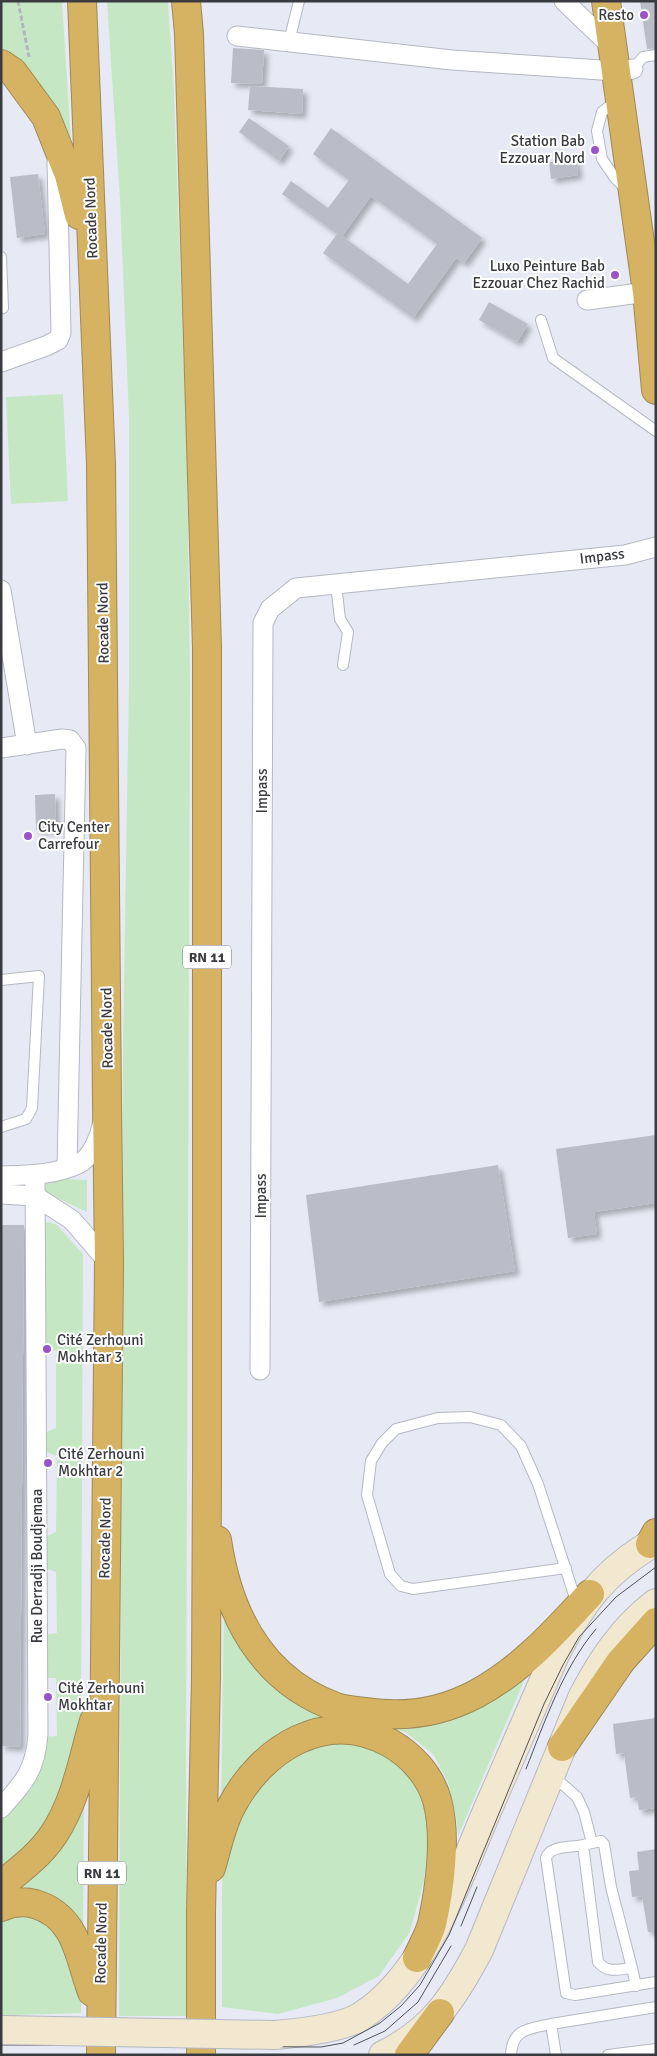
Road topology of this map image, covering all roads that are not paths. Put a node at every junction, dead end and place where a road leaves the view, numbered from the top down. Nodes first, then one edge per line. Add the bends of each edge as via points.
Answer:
1 (82, 1) edge
2 (186, 1) edge
3 (300, 1) edge
4 (564, 1) edge
5 (606, 1) edge
6 (624, 1) edge
7 (237, 36) dead end
8 (289, 42) junction
9 (656, 55) edge
10 (621, 63) junction
11 (1, 64) edge
12 (54, 136) junction
13 (656, 237) edge
14 (1, 257) edge
15 (93, 270) junction
16 (647, 292) junction
17 (587, 300) dead end
18 (4, 308) dead end
19 (541, 320) dead end
20 (1, 362) edge
21 (656, 390) edge
22 (656, 431) edge
23 (656, 547) edge
24 (336, 584) junction
25 (1, 590) edge
26 (344, 665) dead end
27 (27, 745) junction
28 (1, 748) edge
29 (1, 980) edge
30 (107, 1101) junction
31 (1, 1127) edge
32 (67, 1167) junction
33 (35, 1175) junction
34 (1, 1176) edge
35 (1, 1194) edge
36 (35, 1196) junction
37 (108, 1263) junction
38 (260, 1370) dead end
39 (207, 1473) junction
40 (654, 1539) edge
41 (566, 1568) junction
42 (584, 1600) junction
43 (656, 1603) edge
44 (656, 1622) edge
45 (104, 1691) junction
46 (562, 1747) junction
47 (550, 1774) junction
48 (1, 1808) edge
49 (587, 1844) junction
50 (1, 1885) edge
51 (1, 1908) edge
52 (201, 1913) junction
53 (417, 1958) junction
54 (632, 1968) junction
55 (656, 1982) edge
56 (636, 1986) junction
57 (656, 2007) edge
58 (440, 2013) junction
59 (101, 2015) junction
60 (551, 2024) junction
61 (2, 2030) edge
62 (656, 2049) edge
63 (101, 2055) edge
64 (201, 2055) edge
65 (383, 2055) edge
66 (409, 2055) edge
67 (511, 2055) edge
68 (556, 2055) edge
69 (608, 2055) edge

1 - 15 highway, Rocade Nord / RN 11
2 - 39 highway, RN 11 via 206,648
3 - 8 lane
4 - 10 street
5 - 10 highway
6 - 10 highway
7 - 8 street
8 - 10 street via 452,60
9 - 10 lane
10 - 13 highway
10 - 16 highway via 620,98
11 - 12 highway via 13,72 46,117
12 - 15 highway via 69,176
12 - 20 street via 57,150 61,333 58,340 46,346
14 - 18 lane
15 - 30 highway, Rocade Nord / RN 11 via 101,464
16 - 17 street
16 - 21 highway
19 - 22 lane via 553,358
23 - 24 street, Impass via 624,554
24 - 26 lane via 340,619 348,632
24 - 38 street, Impass via 296,588 270,609 263,624
25 - 27 street
27 - 28 street
27 - 32 street via 70,740 77,756
29 - 31 lane via 39,976 32,1108 26,1119
30 - 32 street via 101,1132 90,1152 79,1164
30 - 37 highway, Rocade Nord / RN 11
32 - 33 street
33 - 34 street
33 - 36 street, Rue Derradji Boudjemaa
35 - 36 street
36 - 37 street via 72,1220
36 - 48 street, Rue Derradji Boudjemaa via 37,1753 25,1781
37 - 45 highway, Rocade Nord / RN 11
39 - 42 highway via 221,1562 234,1606 252,1642 292,1685 337,1708 377,1714 416,1713 436,1710 474,1695 513,1670
39 - 52 highway, RN 11
40 - 42 main road via 611,1573
41 - 41 lane via 534,1476 520,1446 501,1425 470,1417 438,1418 396,1429 382,1443 371,1461 367,1495 390,1574 400,1586 413,1589
41 - 42 lane
42 - 53 main road via 554,1655 449,1900
43 - 46 main road via 638,1616 594,1674
44 - 46 highway via 621,1661
45 - 50 highway via 73,1795 55,1834
45 - 59 highway, Rocade Nord / RN 11
46 - 47 main road
47 - 49 lane via 577,1797 584,1812
47 - 58 main road via 478,1950
49 - 54 lane via 601,1841 604,1844 611,1887
49 - 54 lane via 598,1962 609,1970
49 - 56 lane via 552,1850 546,1858 566,1993 575,1995
51 - 59 highway via 18,1902 34,1904 58,1916 82,1954 86,1977
52 - 53 highway via 224,1822 252,1775 267,1759 315,1732 346,1729 365,1732 381,1738 419,1766 437,1799 441,1849 439,1880 432,1926
52 - 64 highway, RN 11
53 - 61 main road, bridge via 388,1995 358,2018 304,2033
54 - 56 lane
55 - 56 lane
57 - 60 lane
58 - 65 main road via 405,2043
58 - 66 highway
59 - 63 highway, Rocade Nord / RN 11
60 - 67 lane via 520,2032 512,2043
60 - 68 lane
62 - 69 lane

